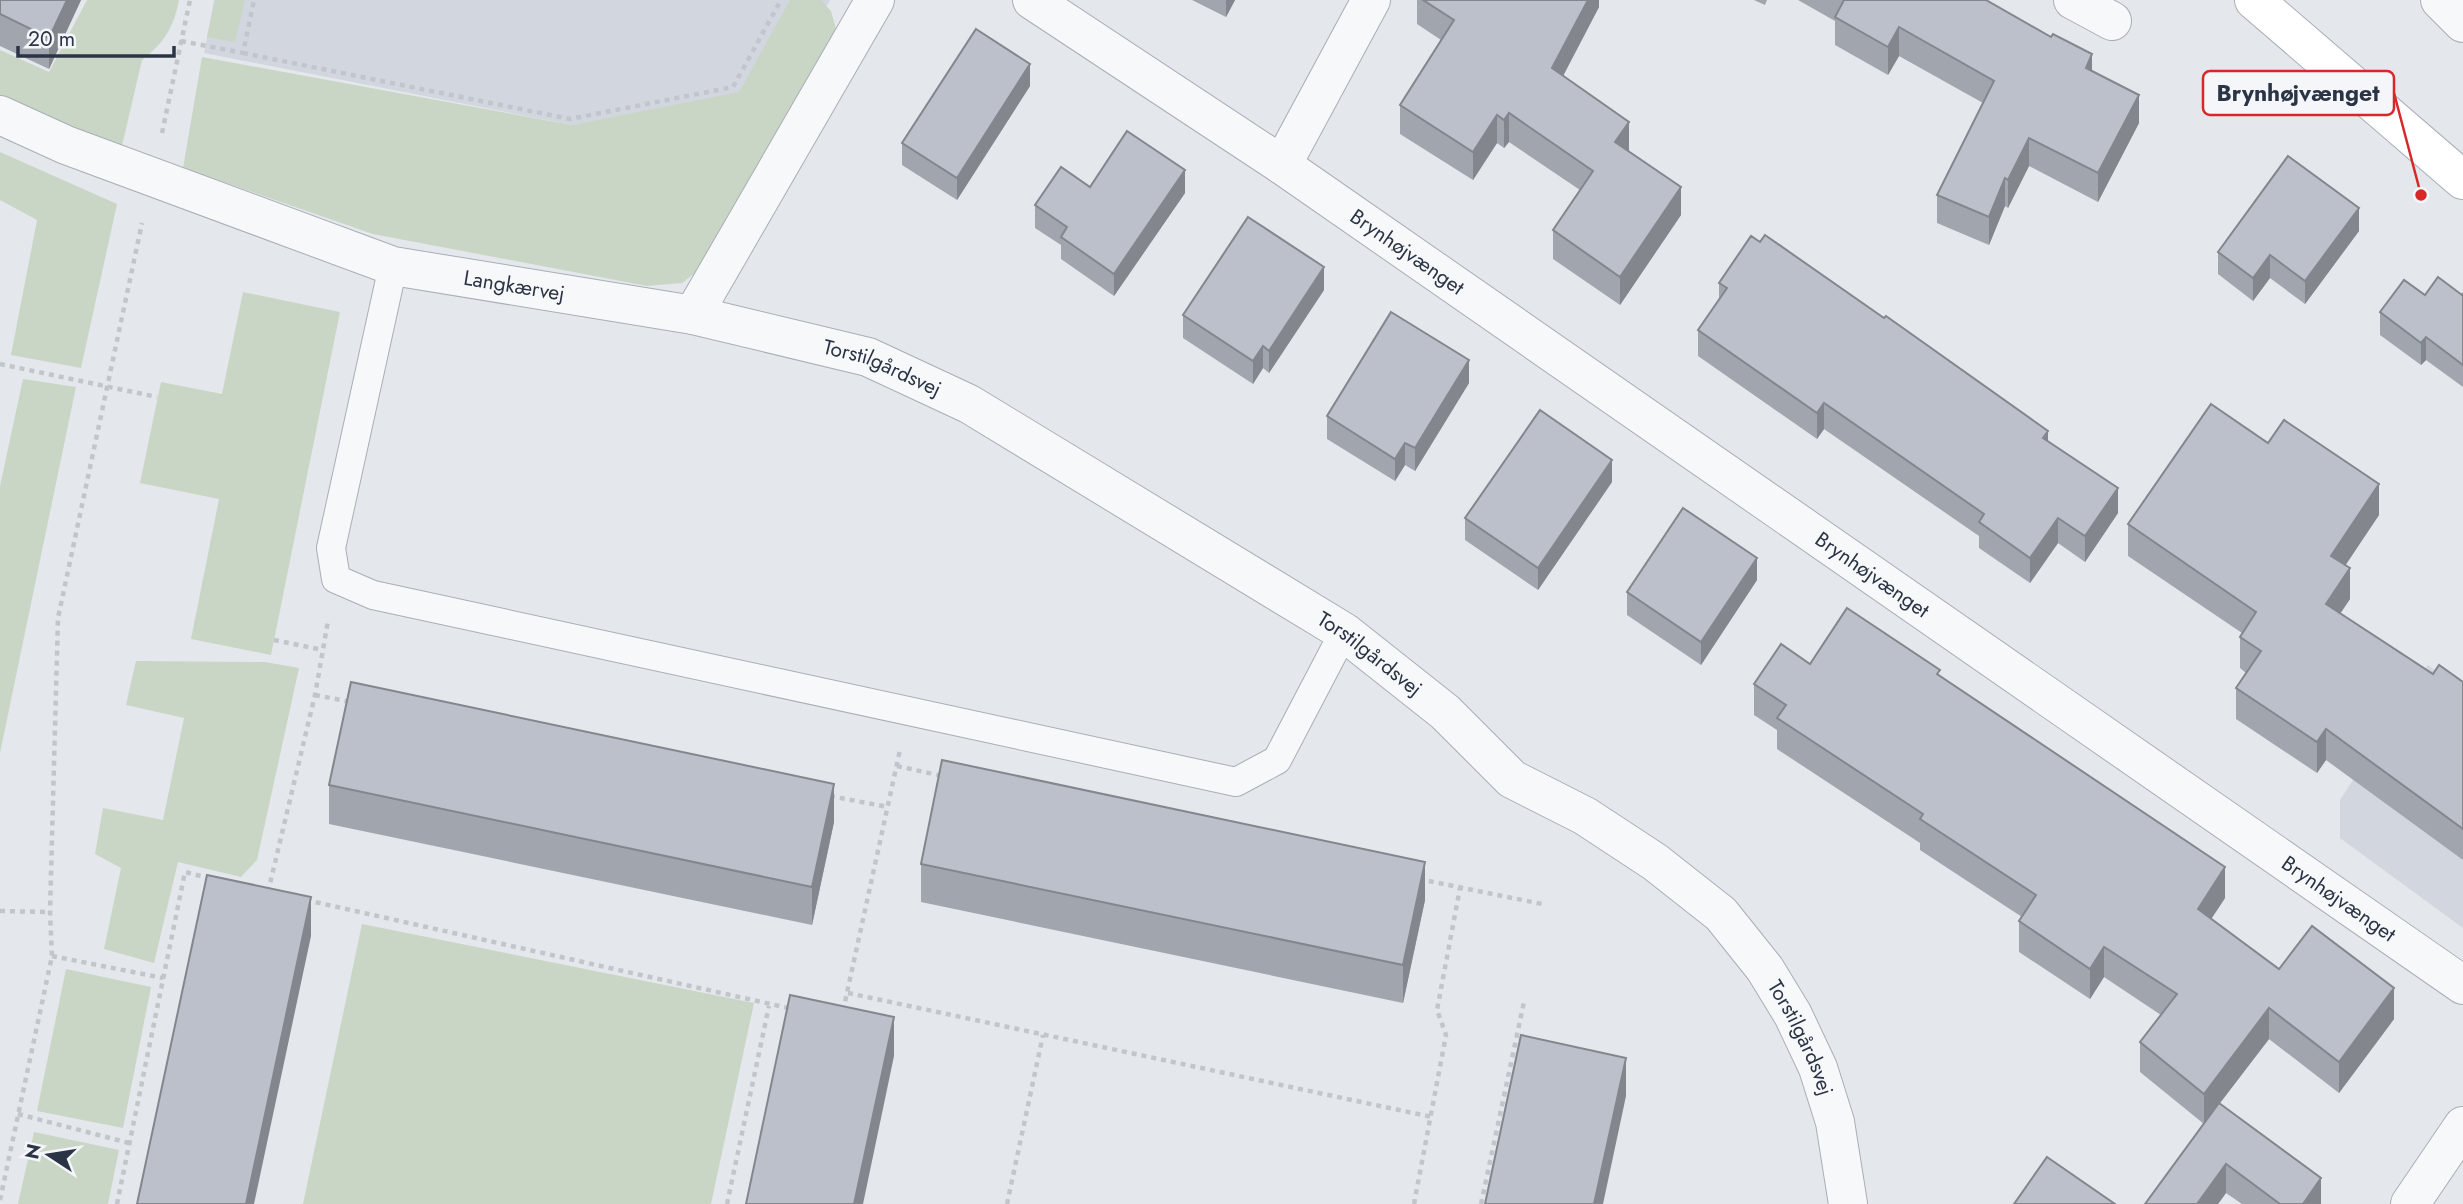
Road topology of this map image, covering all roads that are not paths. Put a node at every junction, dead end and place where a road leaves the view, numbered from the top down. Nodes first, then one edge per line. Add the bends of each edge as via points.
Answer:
1 (875, 0) edge
2 (1032, 0) edge
3 (1371, 0) edge
4 (2073, 0) edge
5 (2255, 0) edge
6 (2440, 0) edge
7 (2112, 21) dead end
8 (2463, 23) edge
9 (0, 115) edge
10 (1282, 166) junction
11 (2463, 180) edge
12 (393, 266) junction
13 (693, 315) junction
14 (1344, 632) junction
15 (2463, 985) edge
16 (2463, 1126) edge
17 (1848, 1204) edge
18 (2410, 1204) edge

1 - 13 street
2 - 10 street, Brynhøjvænget
3 - 10 street
4 - 7 street
5 - 11 street
6 - 8 street
9 - 12 street, Langkærvej via 66,145
10 - 15 street, Brynhøjvænget
12 - 13 street, Langkærvej
12 - 14 lane via 331,548 336,579 373,596 1236,782 1277,760
13 - 14 street, Torstilgårdsvej via 868,357 969,404
14 - 17 street, Torstilgårdsvej via 1445,712 1512,779 1585,816 1655,862 1721,914 1765,969 1818,1068 1835,1122
16 - 18 street

